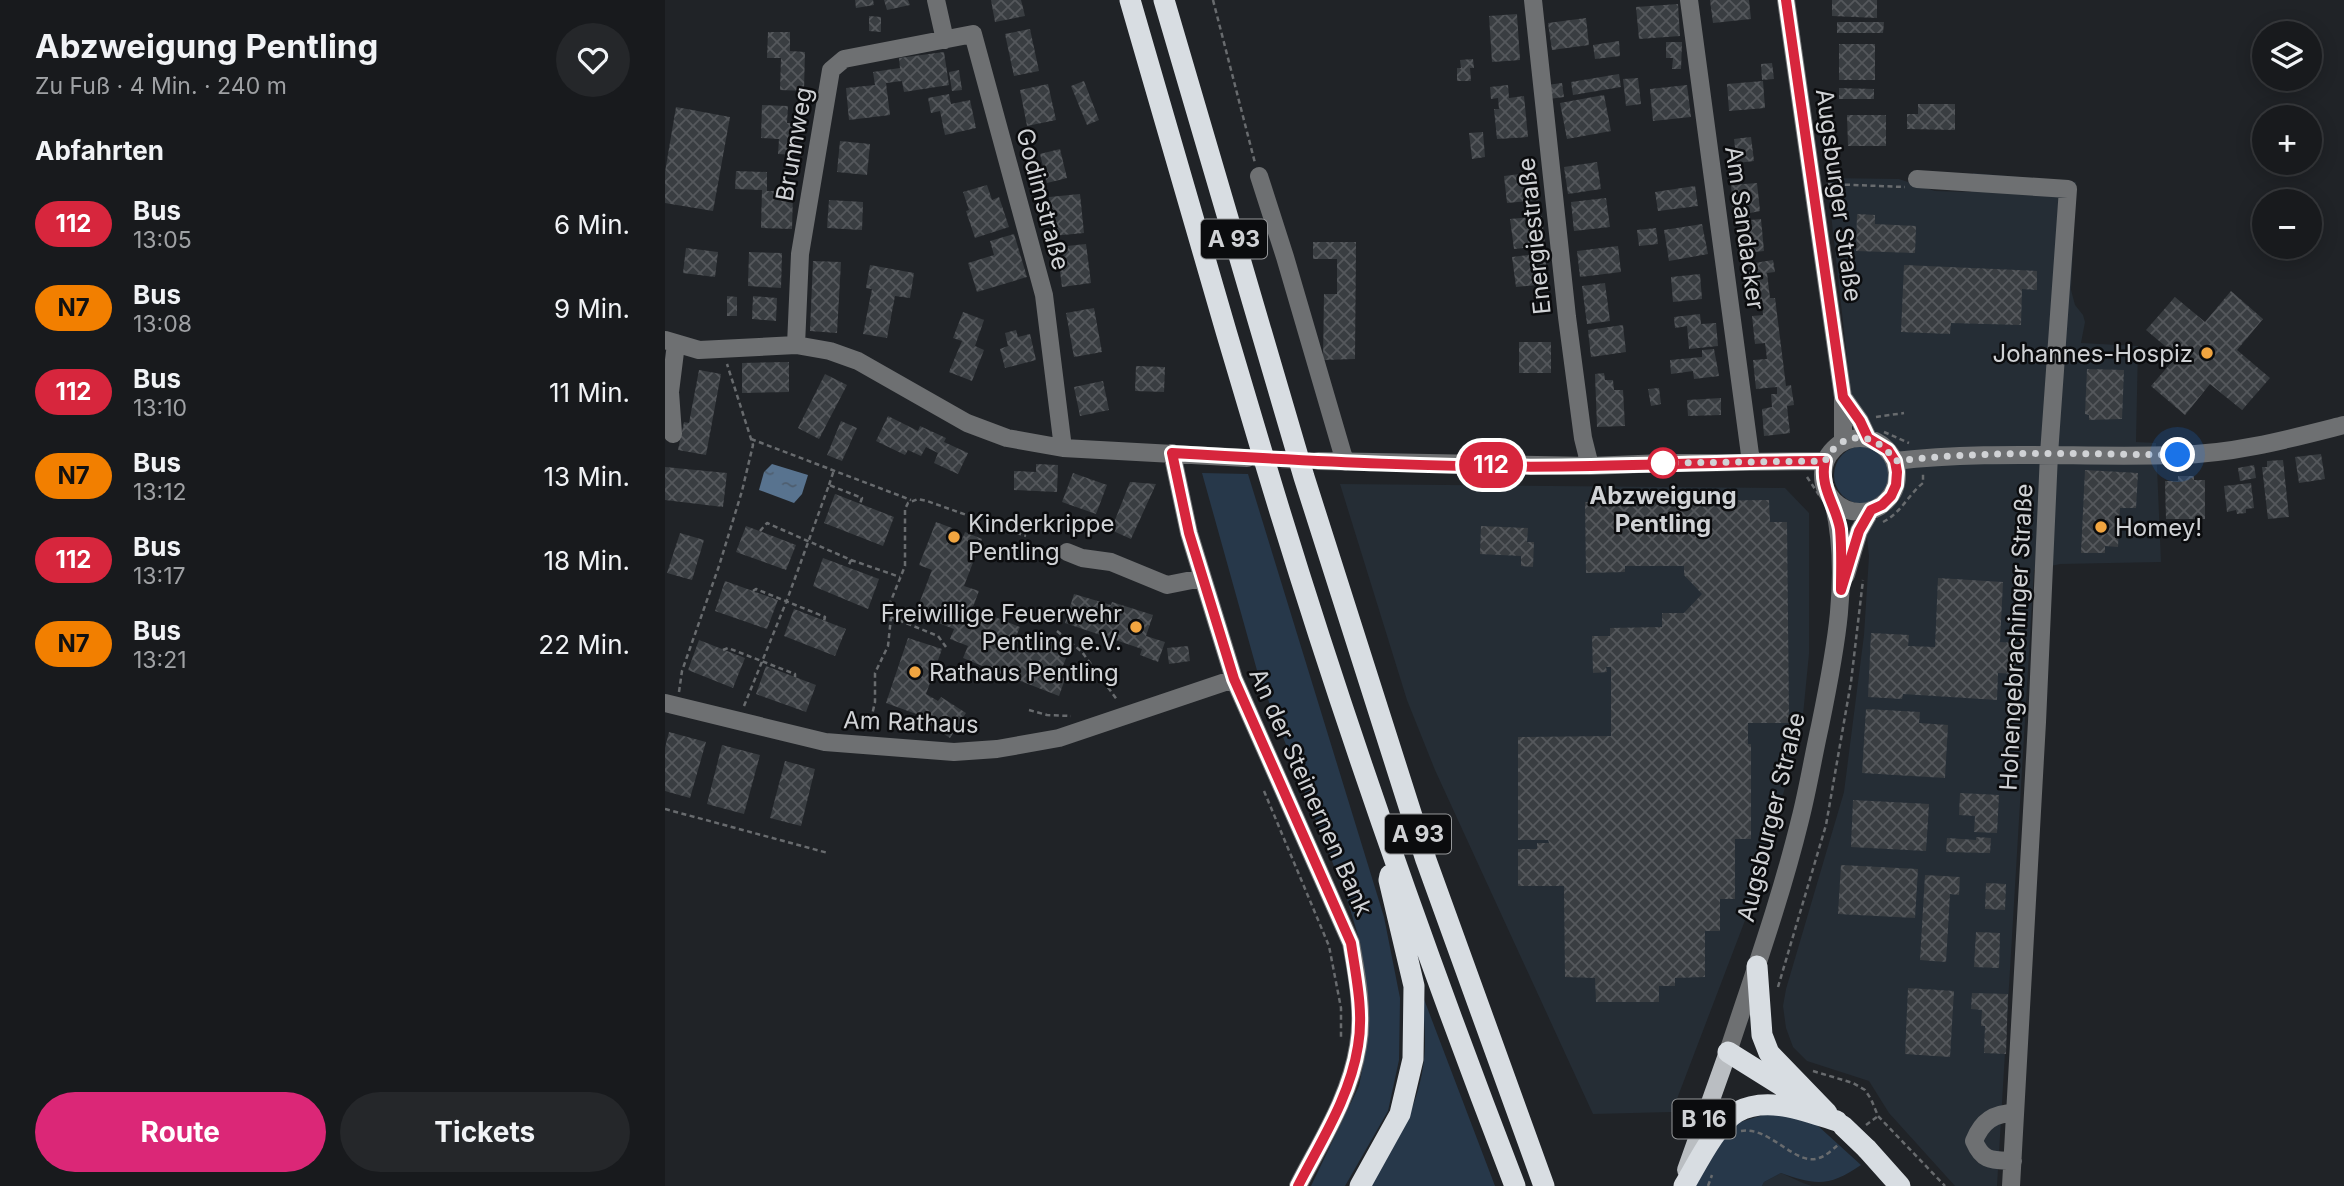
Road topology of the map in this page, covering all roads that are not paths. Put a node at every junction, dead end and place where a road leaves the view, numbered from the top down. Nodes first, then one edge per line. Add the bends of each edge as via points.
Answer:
1 (936, 0) edge
2 (1130, 0) edge
3 (1164, 0) edge
4 (1533, 0) edge
5 (1689, 0) edge
6 (1786, 0) edge
7 (945, 40) junction
8 (1259, 176) road end
9 (1917, 179) road end
10 (670, 342) edge
11 (796, 345) junction
12 (1843, 397) junction
13 (2344, 425) edge
14 (1873, 433) junction
15 (673, 434) dead end
16 (1843, 441) junction
17 (1063, 448) junction
18 (1172, 453) junction
19 (2049, 454) junction
20 (1247, 458) tunnel mouth
21 (1318, 461) tunnel mouth
22 (1825, 461) junction
23 (1895, 461) junction
24 (1345, 462) junction
25 (1751, 462) junction
26 (1590, 466) junction
27 (1833, 501) junction
28 (1875, 517) junction
29 (1067, 552) dead end
30 (1202, 578) junction
31 (1841, 590) junction
32 (1234, 679) junction
33 (671, 704) edge
34 (1392, 855) junction
35 (1757, 966) junction
36 (1728, 1052) junction
37 (2015, 1113) junction
38 (1845, 1131) junction
39 (2013, 1161) junction
40 (1298, 1186) edge
41 (1360, 1186) edge
42 (1515, 1186) edge
43 (1544, 1186) edge
44 (1682, 1186) edge
45 (1900, 1186) edge
46 (2011, 1186) edge

1 - 7 street
2 - 34 highway, A 93 via 1267,471
3 - 43 highway, A 93 via 1304,477 1409,807
4 - 26 street, Energiestraße via 1567,317
5 - 25 street, Am Sandacker
6 - 12 street, Augsburger Straße
7 - 11 street, Brunnweg via 844,59 831,70 800,254
7 - 17 street, Godimstraße via 973,34 1044,295
8 - 24 street
9 - 19 street, Hohengebrachinger Straße via 2068,189
10 - 11 street via 699,350
10 - 15 street
11 - 17 street via 859,361 967,423 1007,438
12 - 14 street, Augsburger Straße
12 - 16 street, Augsburger Straße
13 - 19 street via 2225,451
14 - 16 street
14 - 23 street
16 - 22 street
17 - 18 street
18 - 20 street
18 - 30 street, An der Steinernen Bank
19 - 23 street
19 - 37 street, Hohengebrachinger Straße
21 - 24 street
22 - 25 street
22 - 27 street via 1823,482
23 - 28 street via 1896,485
24 - 26 street
25 - 26 street
27 - 28 street
27 - 31 street, Augsburger Straße via 1840,530
28 - 31 street, Augsburger Straße via 1859,531
29 - 30 street via 1111,562 1167,585
30 - 32 street, An der Steinernen Bank
31 - 35 street, Augsburger Straße via 1830,679 1800,821
32 - 33 street, Am Rathaus via 1059,738 954,752 825,742
32 - 40 street, An der Steinernen Bank via 1351,943 1356,971 1360,1024 1351,1078
34 - 41 highway via 1389,880 1414,986 1413,1059 1400,1114
34 - 42 highway, A 93
35 - 36 street, Augsburger Straße
35 - 38 highway via 1762,1035 1769,1053
36 - 38 highway
36 - 44 main road, B 16
37 - 39 street, Hohengebrachinger Straße
37 - 39 street via 2000,1113 1980,1126 1975,1141 1979,1153 1990,1160
38 - 44 highway via 1793,1107 1772,1105 1737,1112 1723,1124
38 - 45 highway
39 - 46 street, Hohengebrachinger Straße

